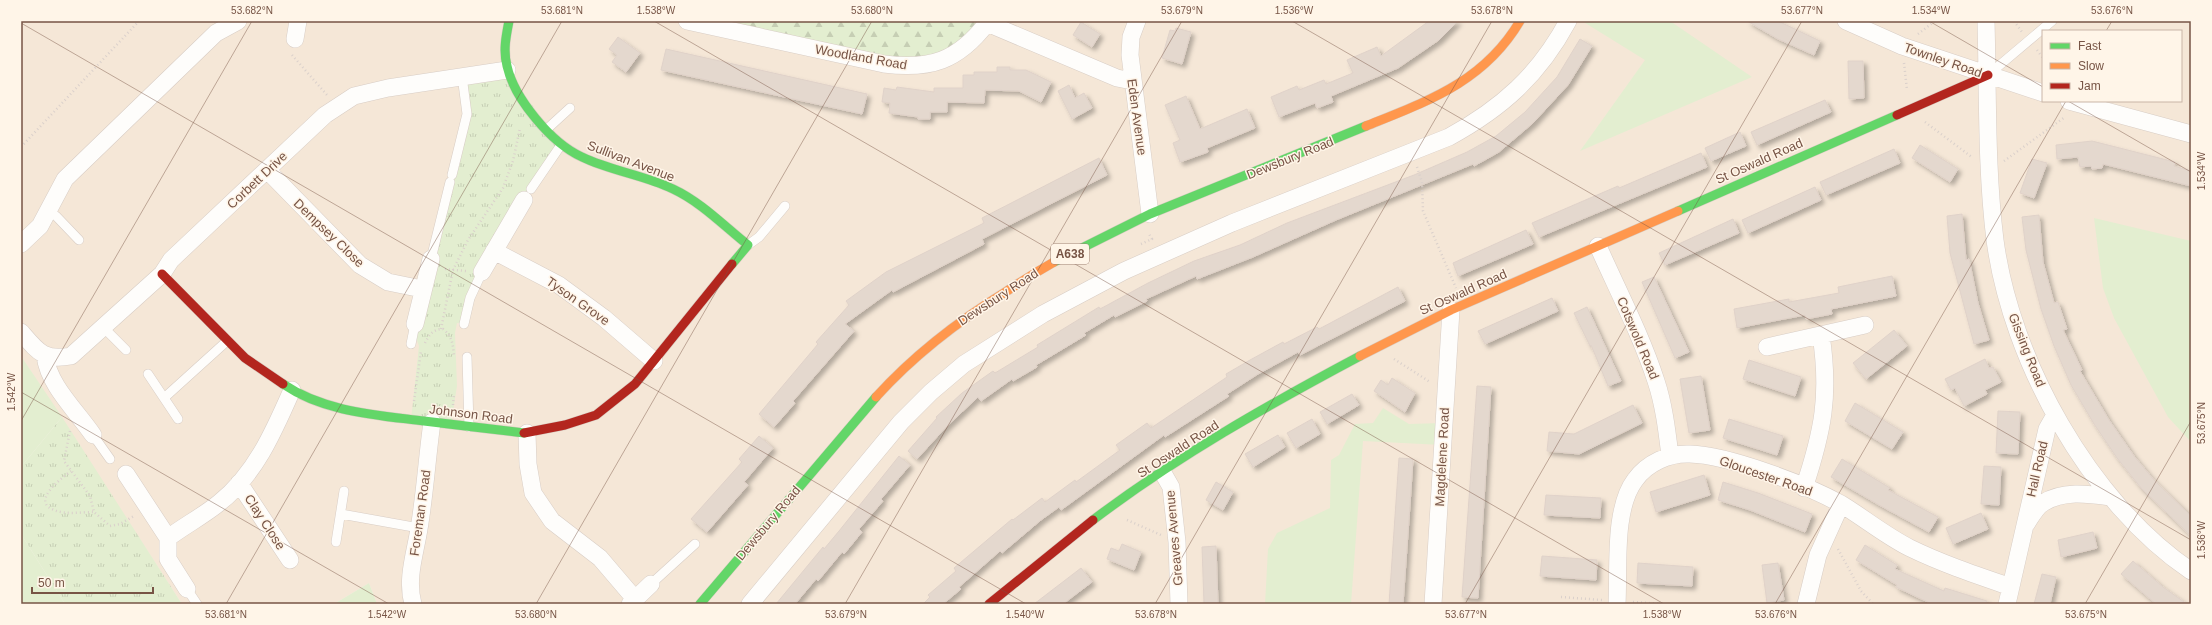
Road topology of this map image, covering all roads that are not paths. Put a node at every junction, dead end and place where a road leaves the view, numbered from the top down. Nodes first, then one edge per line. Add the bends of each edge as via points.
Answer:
1 (238, 21) edge
2 (298, 21) edge
3 (509, 21) edge
4 (687, 21) edge
5 (1138, 21) edge
6 (1520, 21) edge
7 (1568, 21) edge
8 (1846, 21) edge
9 (1986, 21) edge
10 (2052, 21) edge
11 (986, 22) edge
12 (295, 39) road end
13 (506, 70) junction
14 (1988, 75) junction
15 (462, 76) junction
16 (1132, 81) junction
17 (2042, 93) edge
18 (2072, 102) edge
19 (570, 108) dead end
20 (547, 129) junction
21 (2191, 134) edge
22 (561, 145) junction
23 (267, 170) junction
24 (527, 195) joint
25 (785, 206) dead end
26 (47, 212) junction
27 (1145, 217) junction
28 (79, 240) dead end
29 (21, 244) edge
30 (748, 245) junction
31 (1598, 246) junction
32 (494, 251) junction
33 (430, 263) joint
34 (482, 272) joint
35 (162, 274) junction
36 (422, 289) junction
37 (1457, 308) junction
38 (415, 324) joint
39 (464, 324) dead end
40 (1865, 325) dead end
41 (103, 327) junction
42 (21, 332) edge
43 (1821, 335) junction
44 (227, 341) junction
45 (411, 344) dead end
46 (1766, 347) dead end
47 (126, 350) dead end
48 (45, 356) junction
49 (467, 357) dead end
50 (654, 361) junction
51 (148, 374) dead end
52 (292, 390) junction
53 (164, 398) junction
54 (2055, 415) junction
55 (178, 419) dead end
56 (432, 422) junction
57 (469, 427) junction
58 (527, 433) junction
59 (93, 435) joint
60 (1670, 456) junction
61 (110, 459) dead end
62 (1163, 473) junction
63 (126, 474) dead end
64 (239, 483) junction
65 (1804, 488) junction
66 (344, 491) dead end
67 (2111, 497) junction
68 (1840, 504) junction
69 (341, 514) junction
70 (2024, 526) junction
71 (419, 528) junction
72 (168, 538) junction
73 (336, 542) dead end
74 (695, 544) dead end
75 (290, 560) dead end
76 (2191, 571) edge
77 (651, 584) joint
78 (2011, 587) junction
79 (187, 589) joint
80 (632, 601) edge
81 (196, 604) edge
82 (413, 604) edge
83 (700, 604) edge
84 (750, 604) edge
85 (989, 604) edge
86 (1179, 604) edge
87 (1433, 604) edge
88 (1617, 604) edge
89 (1806, 604) edge
90 (2007, 604) edge

1 - 26 street via 216,33 65,179
2 - 12 street
3 - 13 main road, Sullivan Avenue via 504,39
4 - 11 street, Woodland Road via 884,64 909,67 945,59 978,34
5 - 16 street, Eden Avenue via 1131,38
6 - 27 main road, Dewsbury Road / A638 via 1496,55 1473,75 1438,97
7 - 84 street via 1542,63 1521,87 1475,123 1449,137 1232,223 1124,271 1043,314 964,364 901,422
8 - 14 street, Townley Road via 1902,46
9 - 14 street, Gissing Road
10 - 14 lane
11 - 16 street, Woodland Road via 1117,78
13 - 15 street, Corbett Drive
13 - 20 main road, Sullivan Avenue via 512,87
14 - 17 street, Townley Road
14 - 31 main road, St Oswald Road
14 - 54 street, Gissing Road via 1995,240 2007,299 2028,360
15 - 23 street, Corbett Drive via 354,96 325,115
15 - 33 lane via 467,114
16 - 27 street, Eden Avenue
18 - 21 street
19 - 20 lane
20 - 22 main road, Sullivan Avenue
22 - 24 lane
22 - 30 main road, Sullivan Avenue via 582,157 656,182 686,196
23 - 35 street, Corbett Drive via 171,260
23 - 36 street, Dempsey Close via 360,265 388,282
24 - 32 street
25 - 30 lane via 759,237
26 - 28 lane via 56,216
26 - 29 street via 40,226
27 - 83 main road, Dewsbury Road / A638 via 1046,266 965,317 929,345 894,377 840,437
30 - 50 main road, Johnson Road
31 - 37 main road, St Oswald Road
31 - 60 street, Cotswold Road via 1657,382
32 - 34 street
32 - 50 street, Tyson Grove via 559,285 604,318
33 - 36 street
34 - 39 lane via 470,298
35 - 41 street, Corbett Drive
35 - 44 main road, Johnson Road
36 - 38 street
37 - 62 main road, St Oswald Road via 1375,347 1303,386
37 - 87 street, Magdelene Road via 1445,391
38 - 45 lane
40 - 43 street
41 - 47 lane
41 - 48 street, Corbett Drive via 71,356 56,359
42 - 48 street via 35,349
43 - 46 street
43 - 65 street via 1826,383 1822,428
44 - 52 main road, Johnson Road via 245,358
44 - 53 lane
48 - 59 street via 47,369
49 - 57 lane
50 - 58 main road, Johnson Road via 635,384 596,415
51 - 53 lane
52 - 56 main road, Johnson Road via 329,405 372,415
52 - 64 street, Clay Close via 271,437
53 - 55 lane
54 - 67 street, Gissing Road
54 - 70 street, Hall Road via 2047,429
56 - 57 main road, Johnson Road
56 - 71 street, Foreman Road
57 - 58 main road, Johnson Road
58 - 80 street via 528,464 533,493 552,521 600,558
59 - 61 lane
60 - 65 street, Gloucester Road via 1705,456 1772,475
60 - 88 street, Gloucester Road via 1644,469 1627,494 1622,512
62 - 85 main road, St Oswald Road via 1106,511 1019,577
62 - 86 street, Greaves Avenue via 1171,487 1177,542
63 - 72 street
64 - 72 street, Clay Close via 219,503
64 - 75 street, Clay Close
65 - 68 street, Gloucester Road
66 - 69 lane
67 - 70 street, Hall Road via 2085,493 2063,495 2042,503
67 - 76 street, Gissing Road via 2154,540
68 - 78 street, Gloucester Road via 1908,547 1946,565
68 - 89 street via 1818,555
69 - 71 lane
69 - 73 lane
70 - 78 street, Hall Road
71 - 82 street, Foreman Road via 410,582
72 - 79 street via 168,559
74 - 77 lane
77 - 80 street
78 - 90 street, Hall Road
79 - 81 lane

